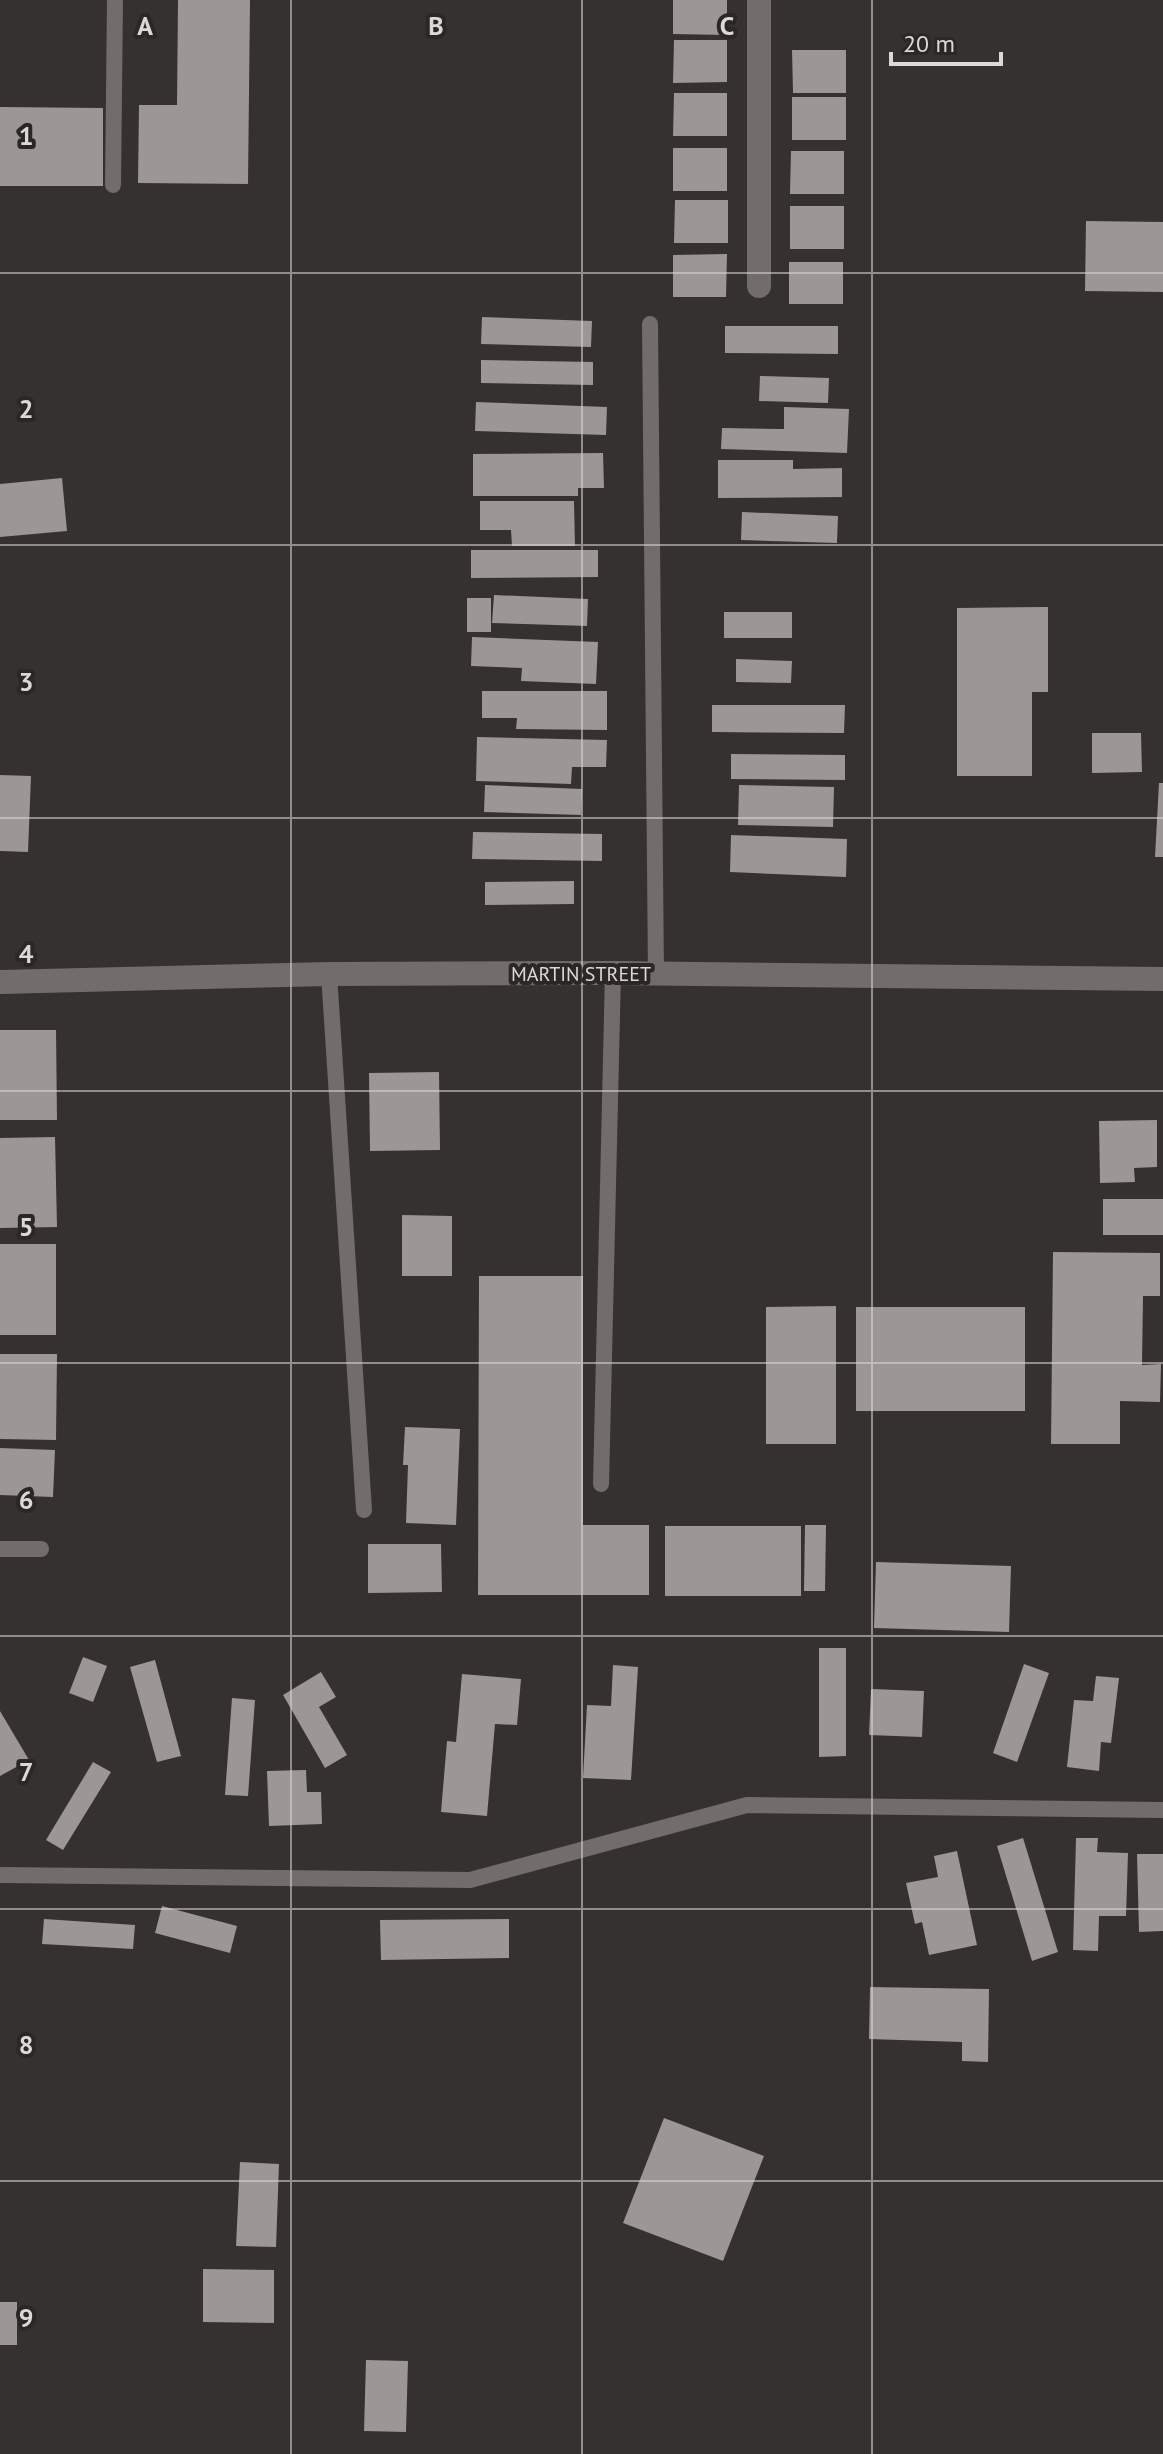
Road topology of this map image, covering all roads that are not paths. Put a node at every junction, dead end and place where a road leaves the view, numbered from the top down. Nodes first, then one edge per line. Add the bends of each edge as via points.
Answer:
1 (115, 0) edge
2 (759, 0) edge
3 (113, 185) dead end
4 (759, 286) dead end
5 (650, 324) dead end
6 (613, 973) junction
7 (329, 974) junction
8 (656, 975) junction
9 (1163, 979) edge
10 (0, 982) edge
11 (601, 1484) dead end
12 (364, 1510) dead end
13 (0, 1549) edge
14 (41, 1549) dead end
15 (1163, 1810) edge
16 (0, 1875) edge

1 - 3 lane
2 - 4 street
5 - 8 lane
6 - 7 street, MARTIN STREET
6 - 8 street, MARTIN STREET
6 - 11 lane
7 - 10 street, MARTIN STREET
7 - 12 lane
8 - 9 street, MARTIN STREET
13 - 14 lane
15 - 16 lane via 747,1805 470,1880

